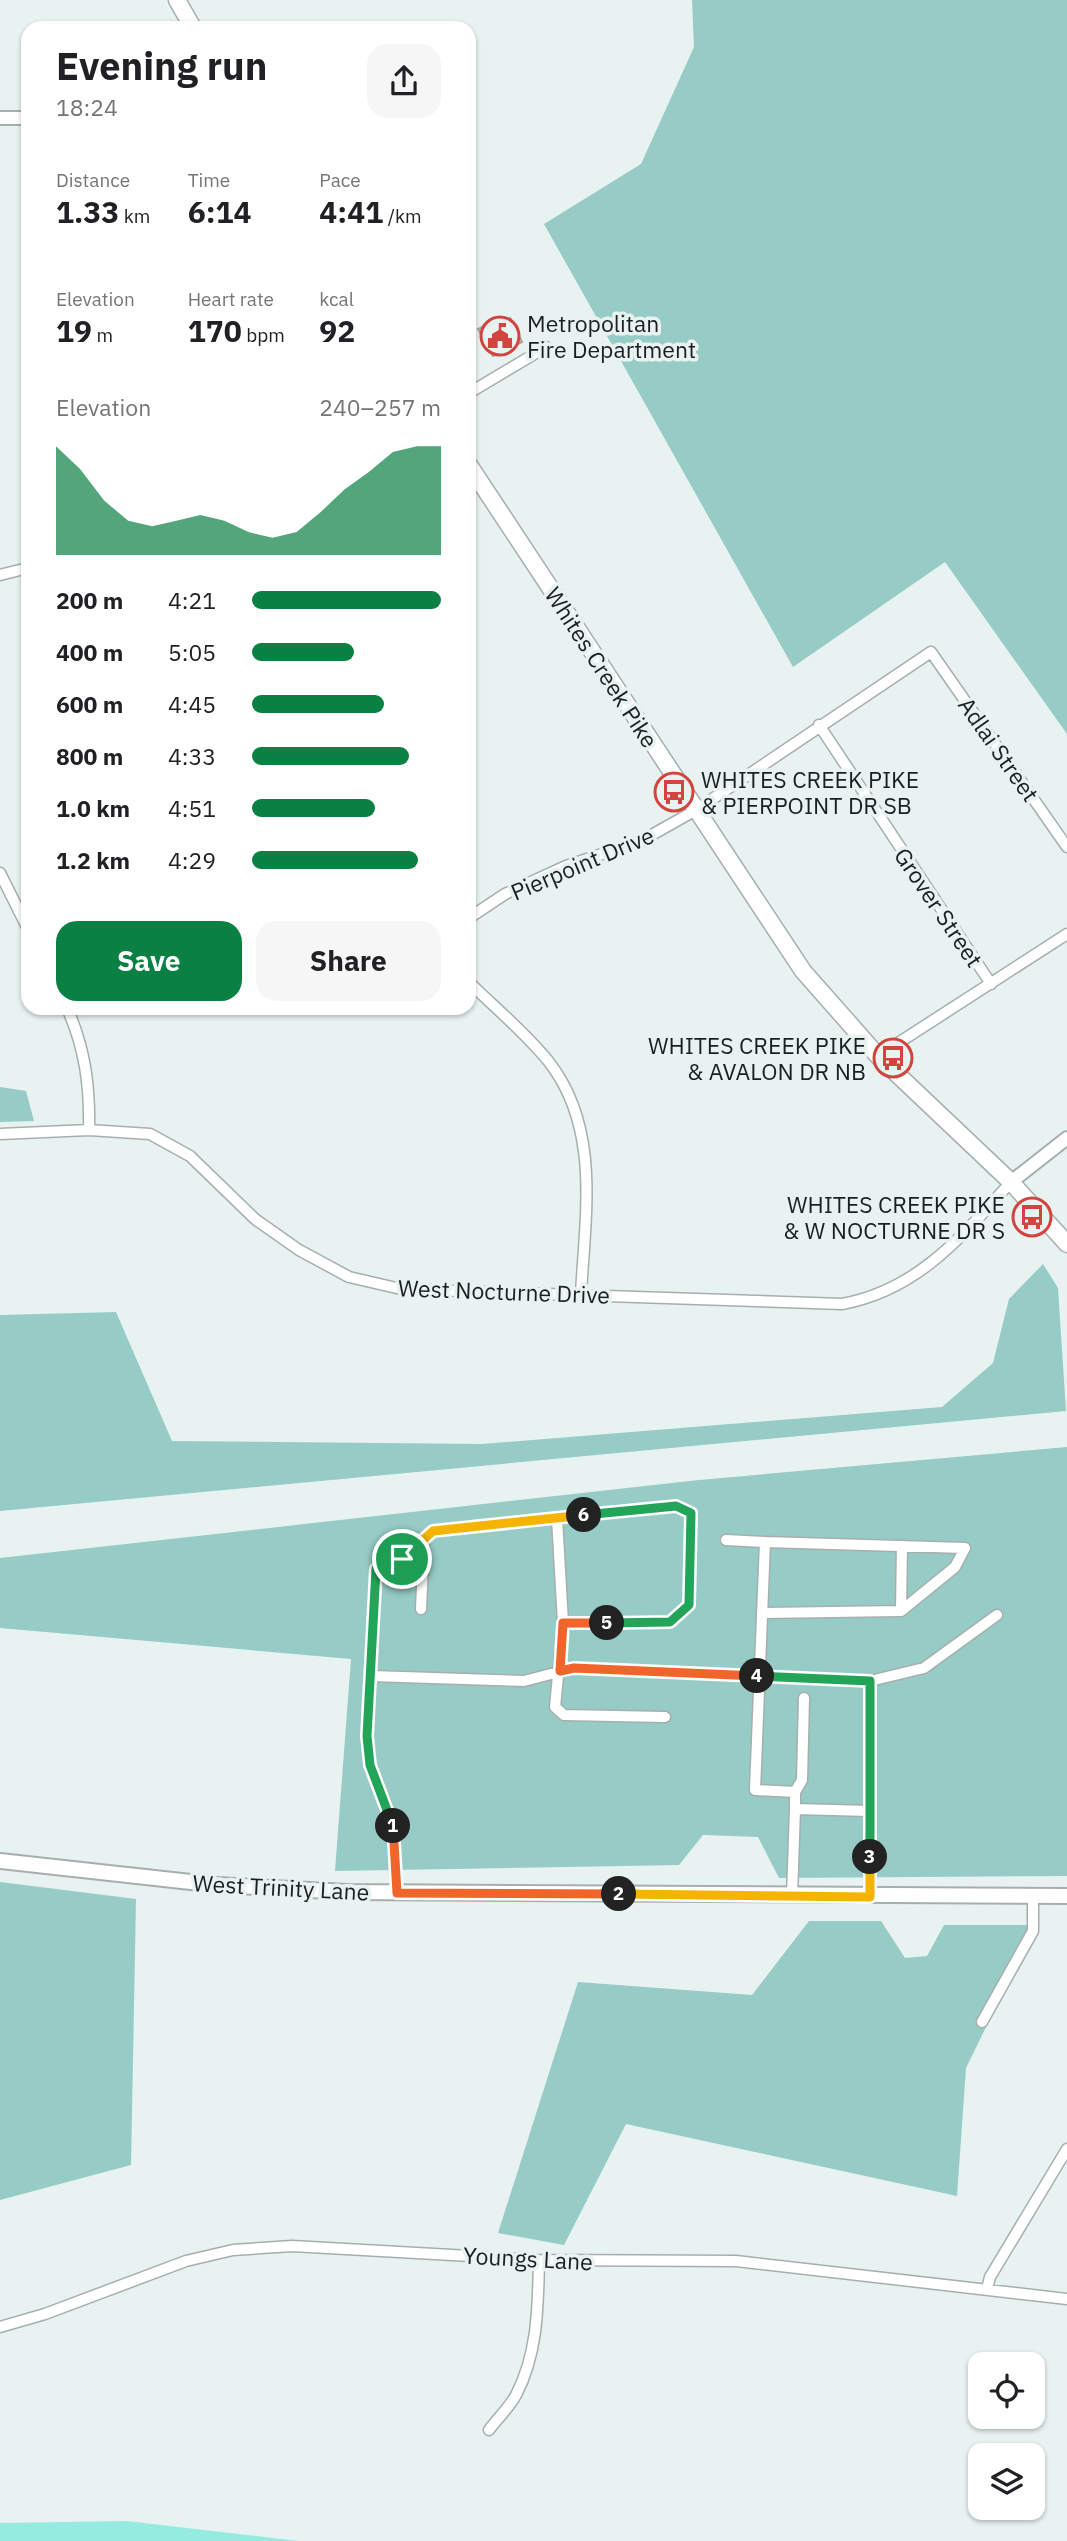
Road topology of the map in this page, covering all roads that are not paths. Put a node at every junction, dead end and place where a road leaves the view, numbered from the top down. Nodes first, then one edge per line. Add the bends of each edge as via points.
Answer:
1 (177, 0) edge
2 (189, 21) edge
3 (0, 118) edge
4 (21, 118) edge
5 (545, 347) dead end
6 (476, 389) edge
7 (476, 476) edge
8 (21, 570) edge
9 (0, 575) edge
10 (931, 652) joint
11 (818, 725) junction
12 (696, 810) junction
13 (1067, 847) edge
14 (0, 873) edge
15 (476, 913) edge
16 (21, 915) edge
17 (1067, 934) edge
18 (991, 984) junction
19 (476, 989) edge
20 (70, 1015) edge
21 (878, 1055) junction
22 (89, 1130) junction
23 (0, 1134) edge
24 (1067, 1138) edge
25 (1011, 1182) junction
26 (1067, 1244) edge
27 (582, 1294) junction
28 (558, 1518) junction
29 (424, 1539) junction
30 (726, 1540) dead end
31 (765, 1542) junction
32 (902, 1546) junction
33 (421, 1609) dead end
34 (901, 1611) junction
35 (763, 1613) junction
36 (997, 1615) dead end
37 (563, 1623) junction
38 (560, 1671) junction
39 (371, 1676) junction
40 (761, 1676) junction
41 (870, 1681) junction
42 (804, 1698) dead end
43 (665, 1717) dead end
44 (795, 1792) junction
45 (794, 1809) junction
46 (870, 1811) junction
47 (0, 1861) edge
48 (397, 1893) junction
49 (792, 1896) junction
50 (1032, 1896) junction
51 (1067, 1896) edge
52 (870, 1897) junction
53 (982, 2022) dead end
54 (1067, 2149) edge
55 (539, 2260) junction
56 (987, 2289) junction
57 (1067, 2299) edge
58 (0, 2327) edge
59 (489, 2430) dead end

1 - 2 main road
3 - 4 street
5 - 6 street
7 - 12 main road, Whites Creek Pike
8 - 9 street
10 - 11 street, Pierpoint Drive
10 - 13 street, Adlai Street
11 - 12 street, Pierpoint Drive
11 - 18 street, Grover Street
12 - 15 street, Pierpoint Drive via 641,841 566,866 505,894
12 - 21 main road, Whites Creek Pike via 803,971
14 - 16 street
17 - 18 street
18 - 21 street
19 - 27 street via 548,1061 580,1119 587,1170
20 - 22 street via 80,1035 90,1084
21 - 25 main road, Whites Creek Pike
22 - 23 street, West Nocturne Drive
22 - 27 street, West Nocturne Drive via 150,1135 190,1156 255,1219 349,1277 401,1289
24 - 25 street
25 - 26 main road, Whites Creek Pike
25 - 27 street, West Nocturne Drive via 934,1263 901,1285 862,1300 770,1304
28 - 29 street via 433,1531
28 - 37 street
28 - 37 street via 676,1506 691,1513 689,1605 680,1615 670,1622
29 - 33 street
29 - 39 street via 402,1559 376,1569
30 - 31 street
31 - 32 street
31 - 35 street
32 - 34 street
32 - 34 street via 965,1548 955,1567
34 - 35 street
35 - 40 street
36 - 41 street via 924,1668
37 - 38 street
38 - 39 street via 524,1681
38 - 40 street
38 - 43 street via 555,1707 564,1715
39 - 48 street via 370,1765 391,1817
40 - 41 street
40 - 44 street via 755,1790
41 - 46 street
42 - 44 street via 802,1780
44 - 45 street
45 - 46 street
45 - 49 street
46 - 52 street
47 - 48 main road, West Trinity Lane via 218,1885
48 - 49 main road, West Trinity Lane
49 - 52 main road, West Trinity Lane
50 - 51 main road, West Trinity Lane
50 - 52 main road, West Trinity Lane
50 - 53 street via 1033,1931
54 - 56 street
55 - 56 street, Youngs Lane via 736,2261
55 - 58 street, Youngs Lane via 292,2246 233,2250 186,2261
55 - 59 street via 538,2317 531,2356 515,2396
56 - 57 street, Youngs Lane

